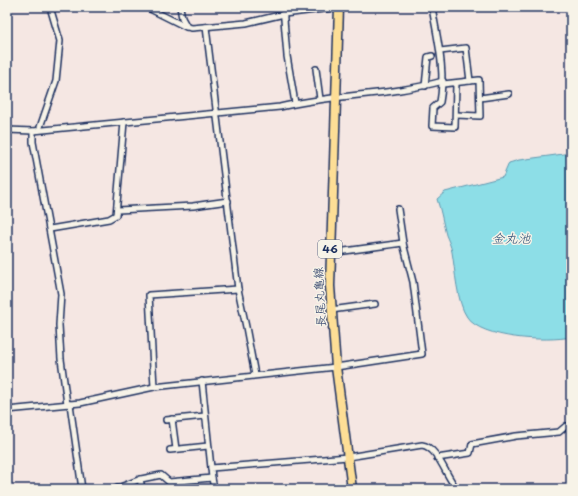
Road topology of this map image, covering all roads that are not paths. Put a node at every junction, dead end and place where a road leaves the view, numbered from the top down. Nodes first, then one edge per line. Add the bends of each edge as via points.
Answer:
1 (50, 7) edge
2 (146, 7) edge
3 (180, 7) edge
4 (283, 7) edge
5 (339, 7) edge
6 (432, 7) edge
7 (284, 14) junction
8 (187, 27) junction
9 (206, 27) junction
10 (440, 51) junction
11 (432, 56) dead end
12 (316, 69) dead end
13 (470, 81) junction
14 (443, 83) junction
15 (456, 83) junction
16 (425, 86) junction
17 (509, 94) dead end
18 (337, 97) junction
19 (480, 98) junction
20 (320, 99) junction
21 (295, 103) junction
22 (217, 113) junction
23 (456, 115) junction
24 (124, 122) junction
25 (7, 130) edge
26 (36, 131) junction
27 (228, 201) junction
28 (398, 209) dead end
29 (118, 210) junction
30 (50, 229) junction
31 (403, 243) junction
32 (330, 253) junction
33 (238, 289) junction
34 (375, 304) dead end
35 (331, 310) junction
36 (336, 367) junction
37 (254, 375) junction
38 (202, 381) junction
39 (154, 387) junction
40 (69, 404) junction
41 (7, 410) edge
42 (205, 416) junction
43 (166, 420) dead end
44 (172, 420) junction
45 (571, 426) edge
46 (208, 446) junction
47 (176, 449) junction
48 (170, 450) dead end
49 (348, 457) junction
50 (437, 458) junction
51 (211, 468) junction
52 (212, 478) junction
53 (140, 479) junction
54 (82, 489) edge
55 (115, 489) edge
56 (142, 489) edge
57 (214, 489) edge
58 (352, 489) edge
59 (457, 489) edge

1 - 26 street via 60,41 56,81
2 - 8 street
3 - 8 street
4 - 7 street
5 - 7 street
5 - 18 main road, 長尾丸亀線 / 46
6 - 10 street
7 - 9 street via 246,23
7 - 21 street via 287,56
8 - 9 street
9 - 22 street
10 - 13 street via 466,48
10 - 14 street
11 - 16 street via 428,57
12 - 20 street
13 - 15 street
13 - 19 street via 479,80
14 - 15 street
14 - 16 street
14 - 23 street via 440,102 433,108 432,126 455,127
15 - 23 street
16 - 18 street
17 - 19 street
18 - 20 street
18 - 32 main road, 長尾丸亀線 / 46
19 - 23 street via 480,116
20 - 21 street
21 - 22 street via 280,107
22 - 24 street
22 - 27 street
24 - 26 street
24 - 29 street
25 - 26 street
26 - 30 street via 33,142
27 - 29 street via 193,206
27 - 33 street
28 - 31 street
29 - 30 street via 116,215 109,219
30 - 40 street via 61,294 61,359
31 - 32 street
31 - 36 street via 414,282 422,354
32 - 35 main road, 長尾丸亀線 / 46
33 - 37 street
33 - 39 street via 149,295
34 - 35 street
35 - 36 main road, 長尾丸亀線 / 46
36 - 37 street
36 - 49 main road, 長尾丸亀線 / 46
37 - 38 street
38 - 39 street
38 - 42 street
39 - 40 street
40 - 41 street
40 - 54 street
42 - 44 street
42 - 46 street
43 - 44 street
44 - 47 street
45 - 50 street via 566,426 559,432 472,444 470,453
46 - 47 street
46 - 51 street
47 - 48 street
49 - 50 street via 422,445 430,448
49 - 51 street
49 - 58 main road, 長尾丸亀線 / 46
50 - 59 street
51 - 52 street
52 - 53 street via 169,482 161,475
52 - 57 street
53 - 55 street
53 - 56 street

